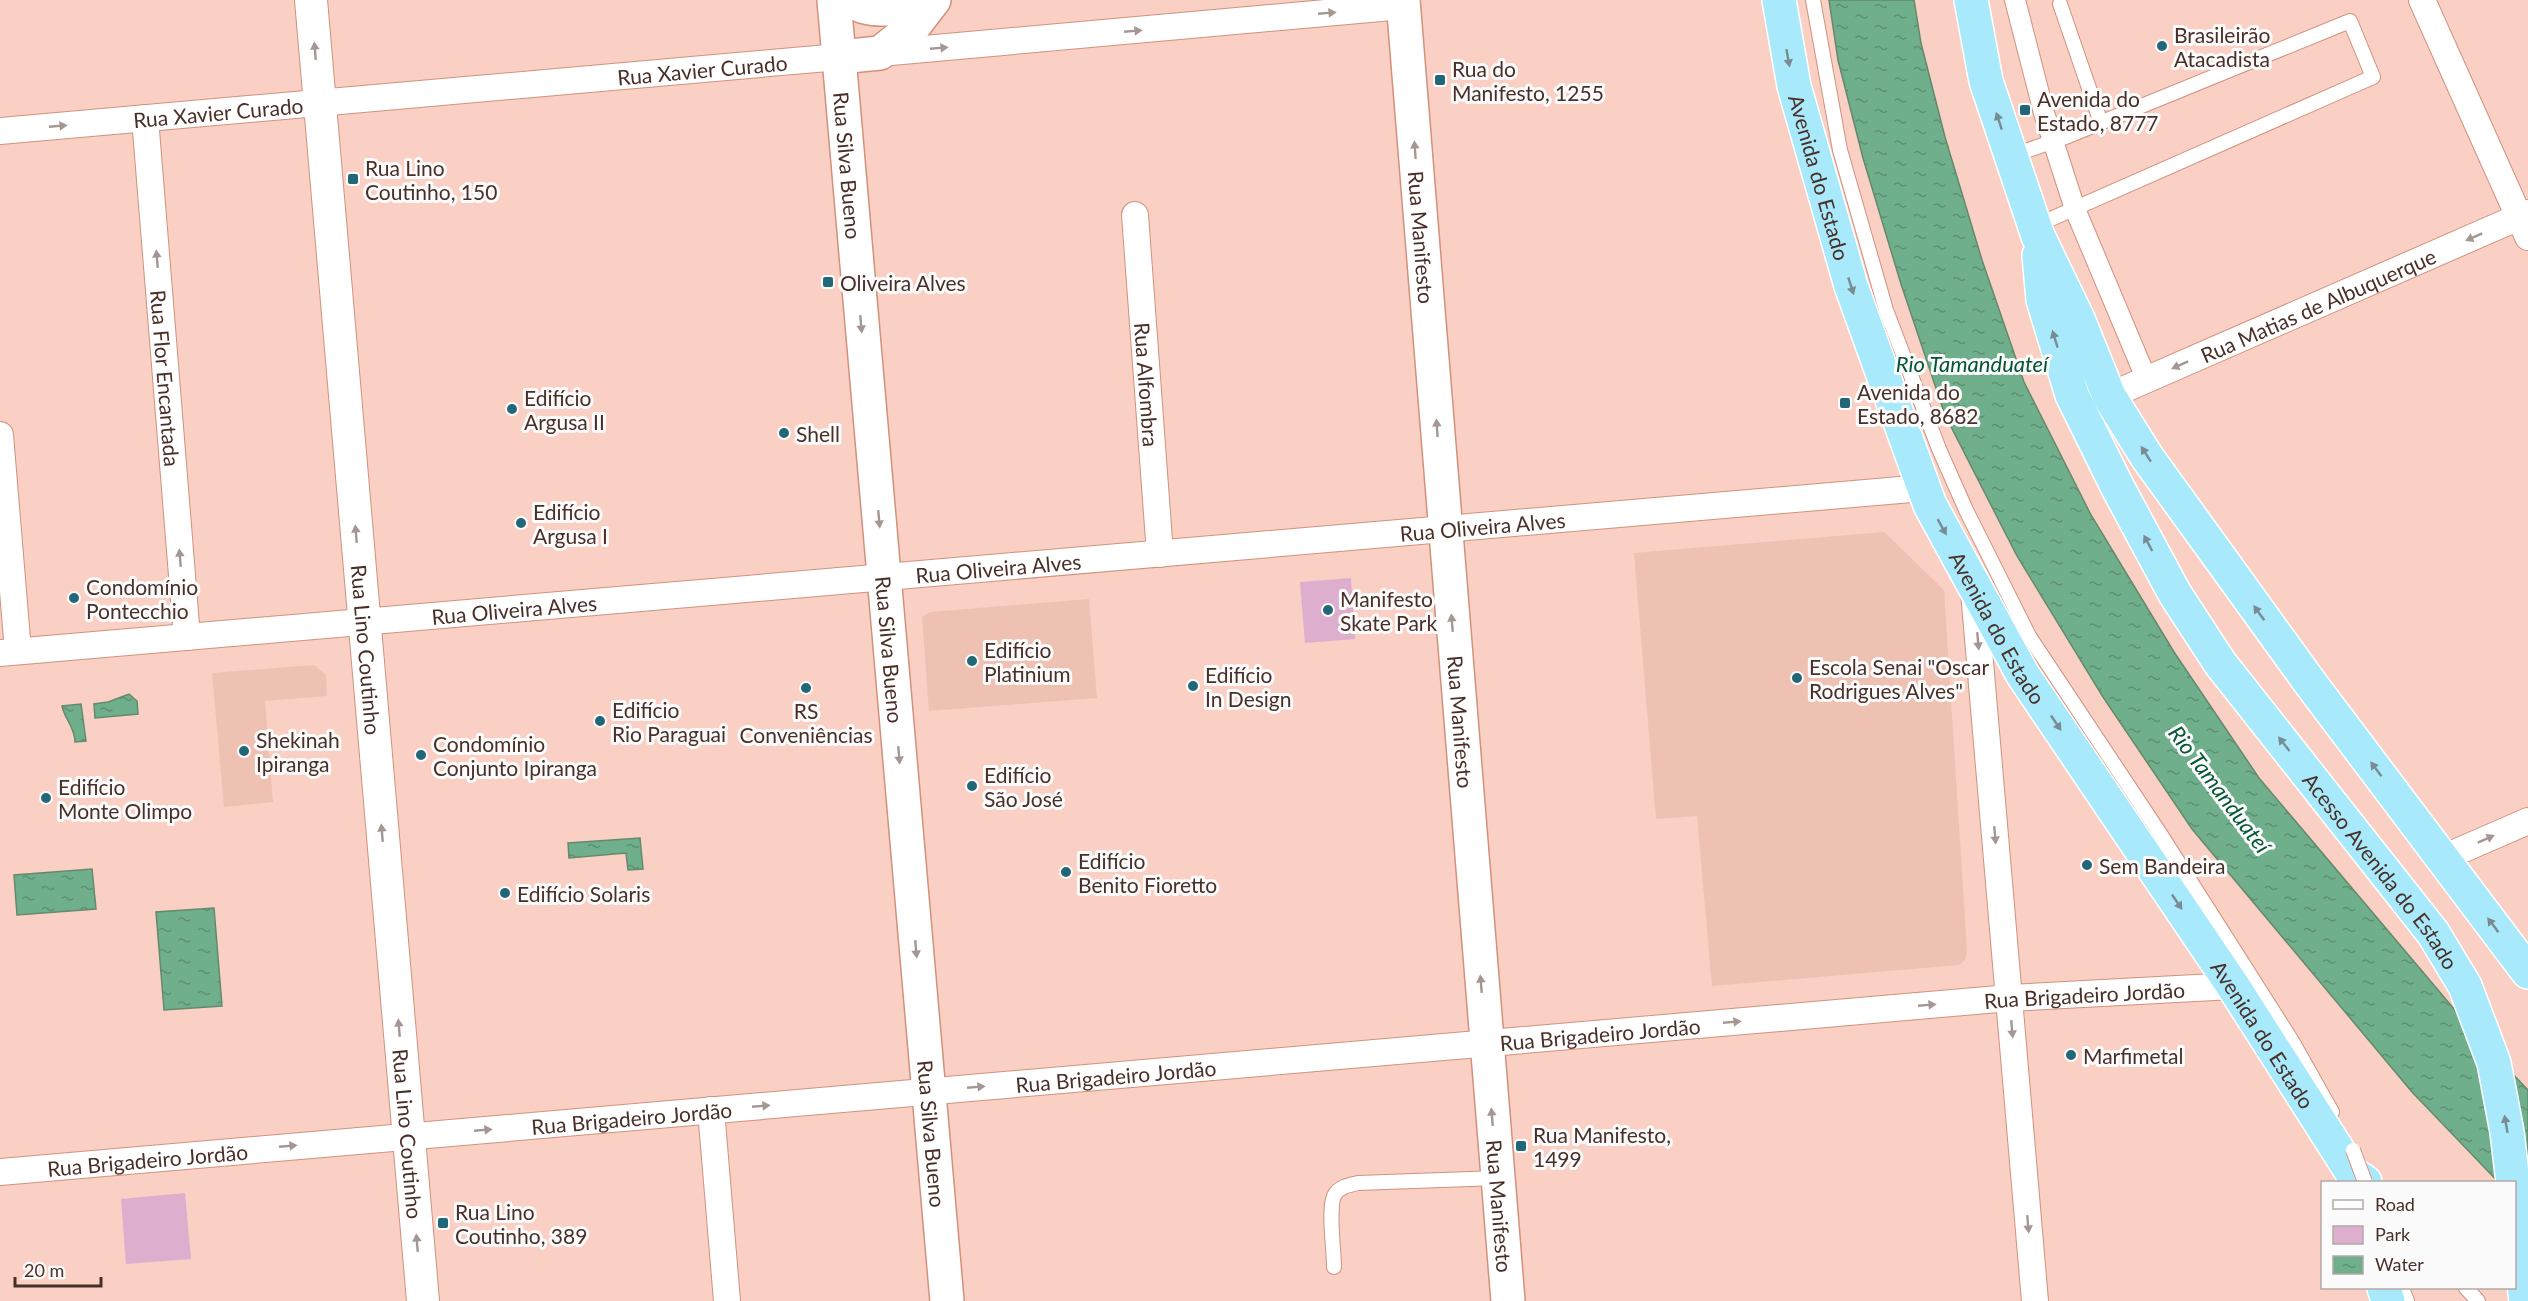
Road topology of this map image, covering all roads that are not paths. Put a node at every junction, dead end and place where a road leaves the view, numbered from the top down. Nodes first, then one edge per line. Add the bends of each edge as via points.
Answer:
1 (311, 0) edge
2 (834, 0) edge
3 (851, 0) edge
4 (919, 0) edge
5 (934, 0) edge
6 (1779, 0) edge
7 (1813, 0) edge
8 (1971, 0) edge
9 (2015, 0) edge
10 (2422, 0) edge
11 (1403, 3) edge
12 (2060, 4) dead end
13 (880, 53) junction
14 (839, 57) junction
15 (319, 103) junction
16 (145, 118) junction
17 (2101, 123) junction
18 (0, 131) edge
19 (2053, 141) junction
20 (2011, 156) junction
21 (2075, 209) junction
22 (1135, 215) dead end
23 (2525, 223) edge
24 (2036, 231) junction
25 (2146, 378) junction
26 (2109, 396) junction
27 (0, 435) edge
28 (1923, 488) junction
29 (1444, 529) junction
30 (1160, 554) junction
31 (884, 577) junction
32 (1973, 582) junction
33 (364, 622) junction
34 (187, 637) junction
35 (9, 652) edge
36 (2528, 820) edge
37 (2444, 858) junction
38 (2528, 972) edge
39 (2233, 986) junction
40 (2010, 998) junction
41 (1486, 1043) junction
42 (928, 1091) junction
43 (711, 1110) junction
44 (408, 1136) junction
45 (0, 1172) edge
46 (2361, 1176) edge
47 (1498, 1178) junction
48 (2513, 1181) edge
49 (2516, 1214) edge
50 (1334, 1267) dead end
51 (2468, 1289) edge
52 (2504, 1289) edge
53 (423, 1301) edge
54 (727, 1301) edge
55 (947, 1301) edge
56 (1508, 1301) edge
57 (2034, 1301) edge
58 (2478, 1301) edge
59 (2518, 1301) edge
60 (2526, 1301) edge

15 -> 1 street, Rua Lino Coutinho
2 - 14 main road, Rua Silva Bueno
3 - 4 main road via 871,9 907,6
5 - 13 main road via 907,33
6 -> 28 highway, Avenida do Estado via 1794,86 1851,285
7 - 46 lane via 1840,150 1886,310 1966,510 2029,636 2286,1031 2339,1126
20 -> 8 highway via 1986,81
9 - 19 street
10 - 23 street
13 -> 11 street, Rua Xavier Curado
29 -> 11 main road, Rua Manifesto
12 - 17 lane
13 - 14 main road, Rua Xavier Curado
14 - 15 street, Rua Xavier Curado
14 -> 31 main road, Rua Silva Bueno
15 - 16 street, Rua Xavier Curado
33 -> 15 street, Rua Lino Coutinho
18 -> 16 street, Rua Xavier Curado
34 -> 16 street, Rua Flor Encantada
17 - 19 lane
17 - 21 lane via 2349,21 2373,77
19 - 20 lane
19 - 21 street
20 - 24 highway
21 - 24 lane
21 - 25 street
22 - 30 street, Rua Alfombra
23 -> 25 street, Rua Matias de Albuquerque
24 - 26 highway
48 -> 24 highway, Acesso Avenida do Estado via 2494,1063 2465,986 2433,933 2220,663 2175,594 2072,394 2043,300
25 - 26 street, Rua Matias de Albuquerque
37 -> 26 highway via 2290,656 2147,458
27 - 35 street
28 - 29 street, Rua Oliveira Alves
28 -> 32 highway, Avenida do Estado
29 - 30 street, Rua Oliveira Alves
41 -> 29 main road, Rua Manifesto
30 - 31 street, Rua Oliveira Alves
31 - 33 street, Rua Oliveira Alves
31 -> 42 main road, Rua Silva Bueno
32 -> 39 highway, Avenida do Estado via 2023,675
32 -> 40 street
33 - 34 street, Rua Oliveira Alves
44 -> 33 street, Rua Lino Coutinho
34 - 35 street, Rua Oliveira Alves
37 -> 36 street
38 -> 37 highway
39 - 40 street, Rua Brigadeiro Jordão
39 - 46 highway, Avenida do Estado
41 -> 40 street, Rua Brigadeiro Jordão
40 -> 57 street
42 -> 41 street, Rua Brigadeiro Jordão
47 -> 41 main road, Rua Manifesto
43 -> 42 street, Rua Brigadeiro Jordão
42 - 55 main road, Rua Silva Bueno
44 -> 43 street, Rua Brigadeiro Jordão
43 - 54 street
45 -> 44 street, Rua Brigadeiro Jordão
53 -> 44 street, Rua Lino Coutinho
47 - 50 lane via 1358,1183 1343,1187 1332,1205
47 - 56 main road, Rua Manifesto
49 - 60 highway
51 - 58 lane
52 - 59 highway

